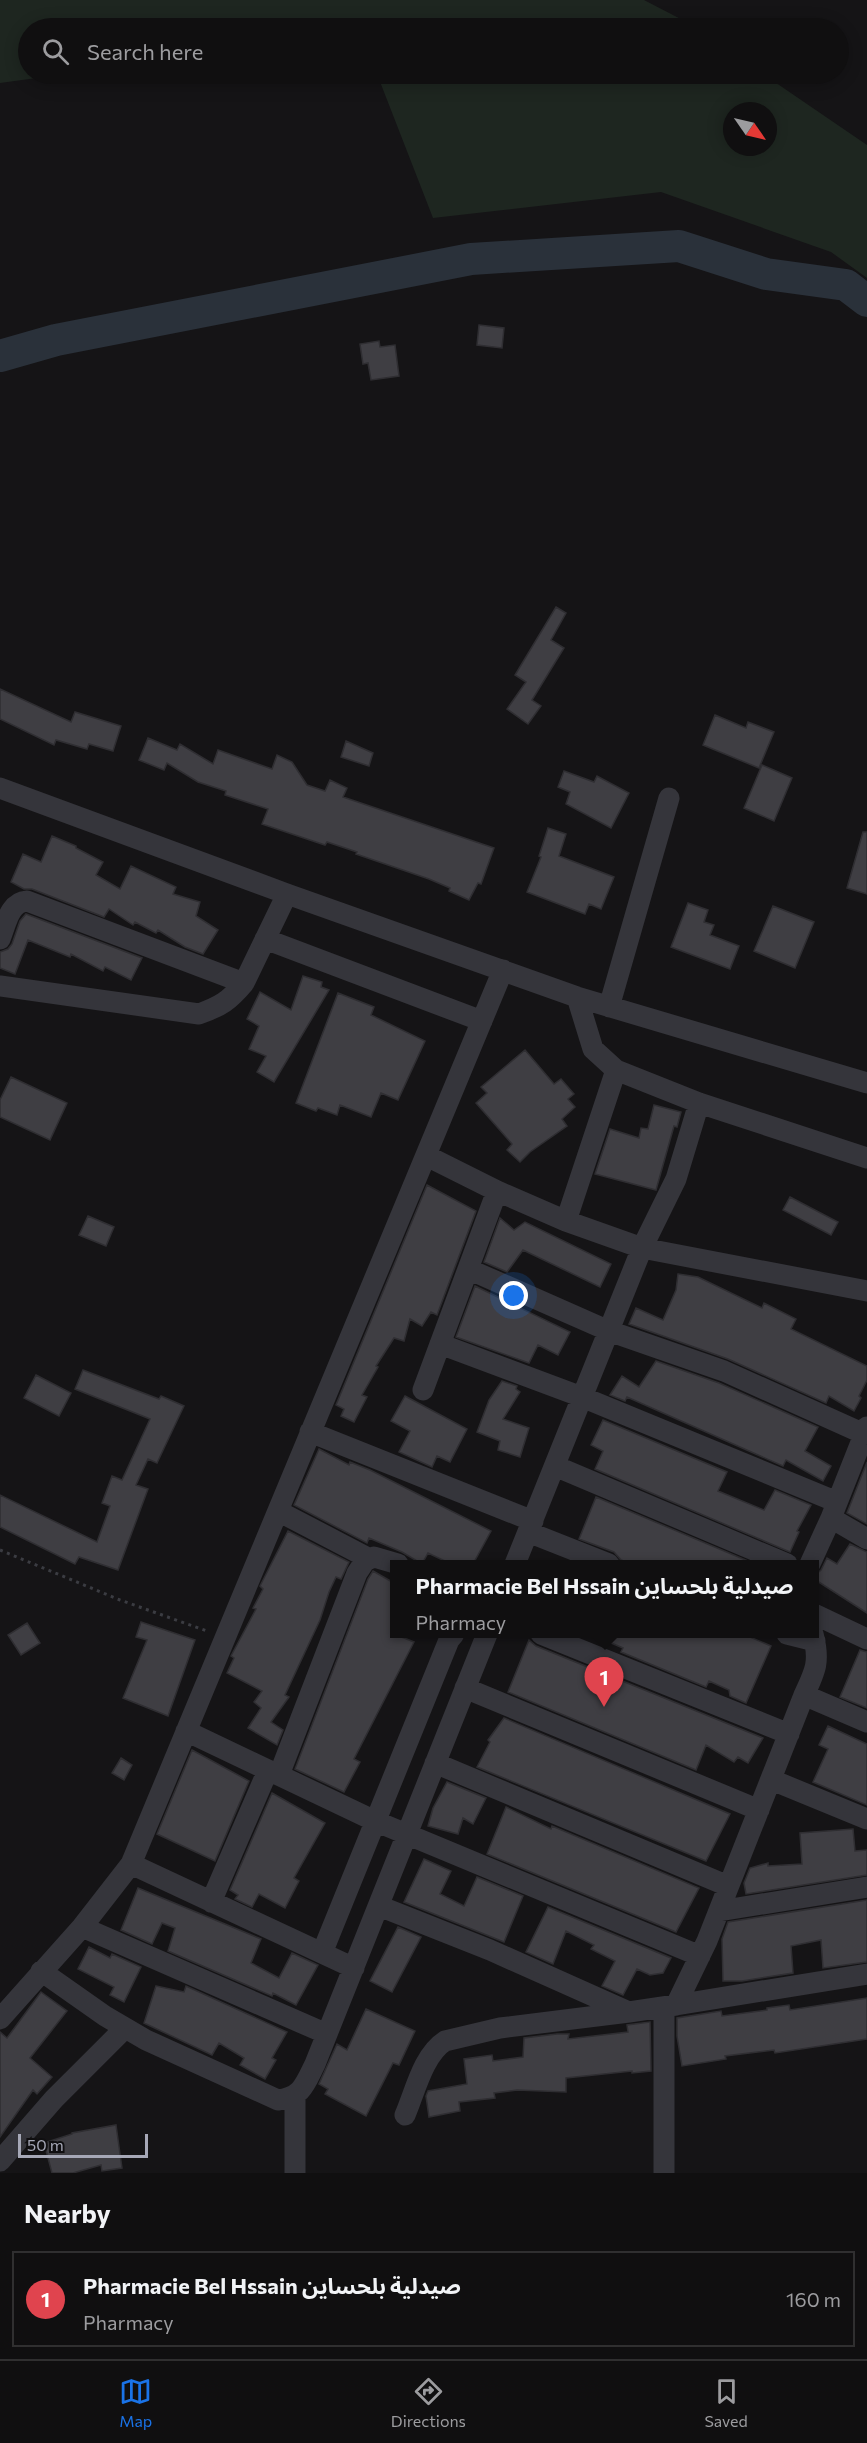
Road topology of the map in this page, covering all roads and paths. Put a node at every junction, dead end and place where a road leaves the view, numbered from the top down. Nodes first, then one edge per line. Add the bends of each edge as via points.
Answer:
1 (0, 788) edge
2 (669, 798) dead end
3 (287, 894) junction
4 (0, 939) edge
5 (265, 939) junction
6 (503, 970) junction
7 (244, 983) junction
8 (0, 986) edge
9 (577, 997) junction
10 (609, 1006) junction
11 (482, 1021) junction
12 (616, 1070) junction
13 (867, 1083) edge
14 (699, 1103) junction
15 (427, 1155) junction
16 (867, 1158) edge
17 (497, 1191) junction
18 (566, 1221) junction
19 (642, 1248) junction
20 (468, 1269) junction
21 (867, 1291) edge
22 (609, 1331) junction
23 (440, 1344) junction
24 (423, 1390) dead end
25 (582, 1396) junction
26 (310, 1432) junction
27 (865, 1437) edge
28 (555, 1466) junction
29 (834, 1510) junction
30 (278, 1511) junction
31 (530, 1527) junction
32 (867, 1539) edge
33 (0, 1550) edge
34 (369, 1558) junction
35 (517, 1560) edge
36 (600, 1560) edge
37 (778, 1560) edge
38 (812, 1560) edge
39 (390, 1562) edge
40 (819, 1616) edge
41 (225, 1637) junction
42 (451, 1638) edge
43 (485, 1638) edge
44 (551, 1638) edge
45 (814, 1638) edge
46 (867, 1639) edge
47 (465, 1688) junction
48 (804, 1695) junction
49 (867, 1722) edge
50 (186, 1731) junction
51 (789, 1734) junction
52 (435, 1763) junction
53 (273, 1773) junction
54 (772, 1780) junction
55 (759, 1810) junction
56 (867, 1819) edge
57 (375, 1821) junction
58 (407, 1834) junction
59 (131, 1864) junction
60 (728, 1886) junction
61 (867, 1887) edge
62 (211, 1902) junction
63 (379, 1906) junction
64 (719, 1911) junction
65 (82, 1927) junction
66 (322, 1953) junction
67 (700, 1956) junction
68 (354, 1968) junction
69 (41, 1971) junction
70 (867, 1974) edge
71 (670, 2006) junction
72 (629, 2012) junction
73 (0, 2019) edge
74 (126, 2028) junction
75 (327, 2034) junction
76 (295, 2096) junction
77 (405, 2115) dead end
78 (0, 2161) edge
79 (295, 2173) edge
80 (664, 2173) edge

1 - 3 street
2 - 10 street
3 - 5 street
3 - 6 street
4 - 7 street via 12,910 27,901
5 - 7 street
5 - 11 street
6 - 9 street
6 - 11 street
7 - 8 street via 231,999 198,1014
9 - 10 street
9 - 12 street via 593,1048
10 - 13 street
11 - 15 street
12 - 14 street
12 - 18 street
14 - 16 street
14 - 19 street via 676,1179
15 - 17 street
15 - 26 street
17 - 18 street
17 - 20 street
18 - 19 street
19 - 21 street
19 - 22 street
20 - 22 street
20 - 23 street
22 - 25 street
22 - 27 street via 724,1371
23 - 24 street
23 - 25 street
25 - 28 street
25 - 29 street
26 - 30 street
26 - 31 street
27 - 29 street
28 - 31 street
28 - 37 street
29 - 32 street
29 - 38 street
30 - 34 street
30 - 41 street
31 - 35 street
31 - 36 street
33 - 41 path via 120,1600
34 - 39 street
34 - 53 street via 357,1573
40 - 46 street
41 - 50 street
42 - 57 street
43 - 47 street
44 - 51 street
45 - 48 street via 818,1661
47 - 52 street
47 - 55 street
48 - 49 street
48 - 51 street
50 - 53 street
50 - 59 street
51 - 54 street
52 - 58 street
52 - 60 street
53 - 57 street
53 - 62 street
54 - 55 street
54 - 56 street
55 - 60 street
57 - 58 street
57 - 66 street
58 - 63 street
58 - 67 street
59 - 62 street
59 - 65 street
60 - 64 street
61 - 64 street
62 - 66 street
63 - 68 street
63 - 72 street
64 - 67 street
65 - 69 street
65 - 75 street
66 - 68 street
67 - 71 street
68 - 75 street
69 - 73 street
69 - 74 street
70 - 71 street
71 - 72 street
71 - 80 street
72 - 77 street via 500,2028 439,2044
74 - 76 street via 278,2100
74 - 78 street via 54,2099
75 - 76 street via 306,2083
76 - 79 street

